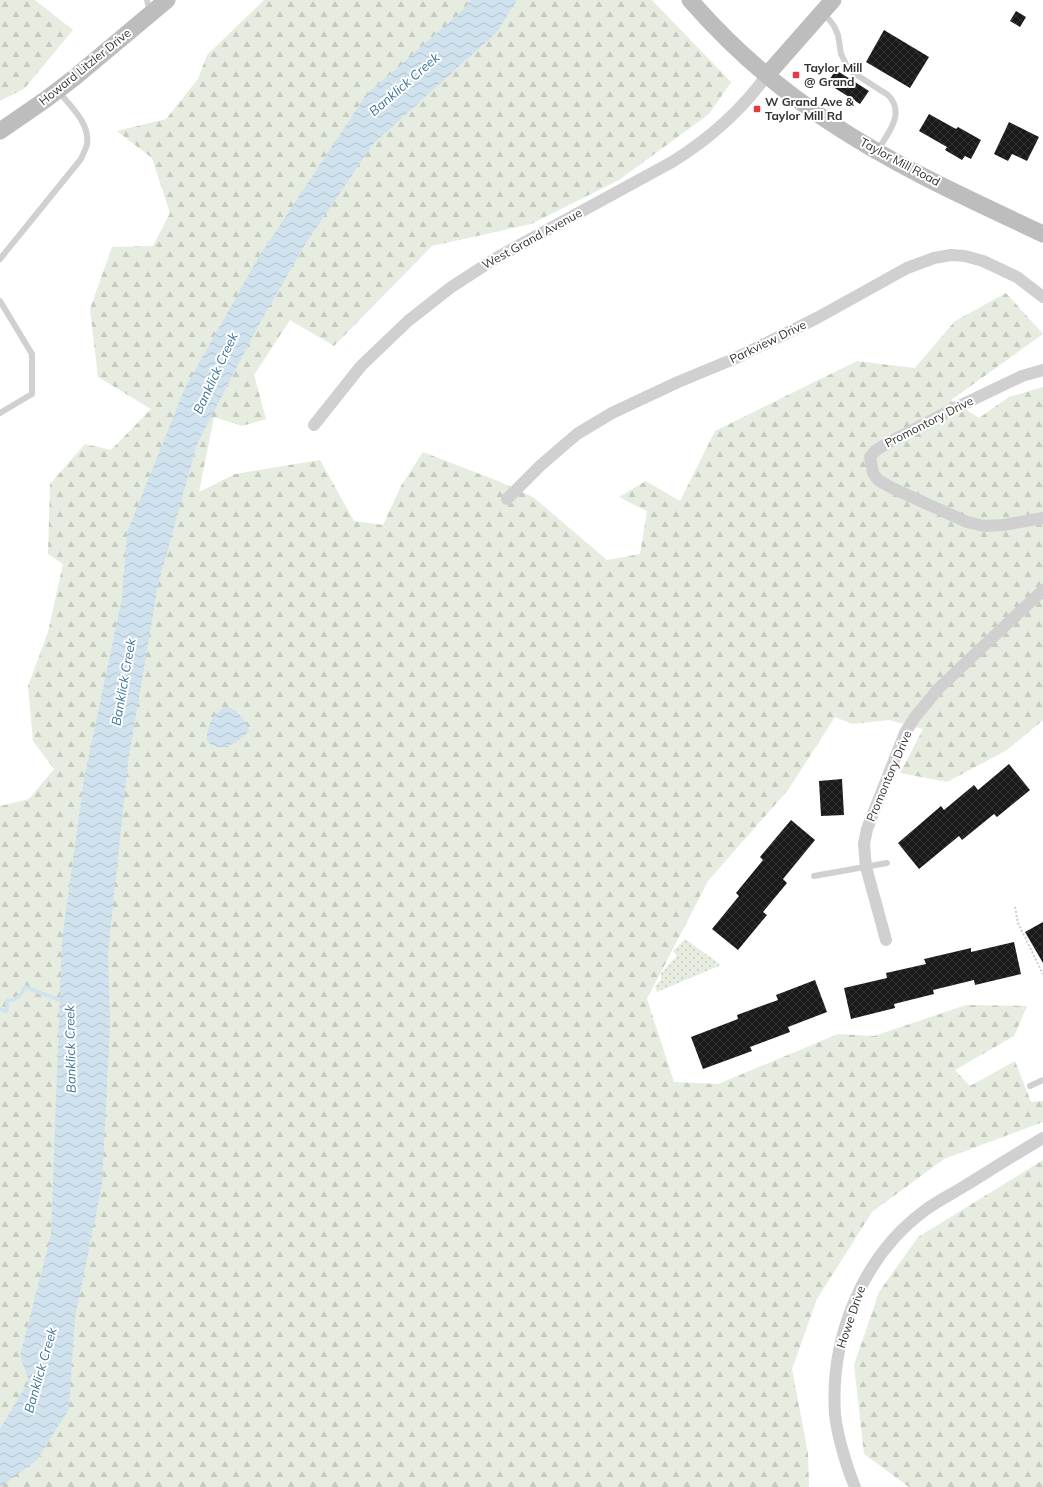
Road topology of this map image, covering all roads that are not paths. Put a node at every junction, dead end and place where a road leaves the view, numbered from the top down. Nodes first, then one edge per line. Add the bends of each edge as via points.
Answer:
1 (167, 0) edge
2 (690, 0) edge
3 (828, 6) edge
4 (149, 7) edge
5 (767, 75) junction
6 (57, 91) junction
7 (0, 131) edge
8 (878, 151) junction
9 (1043, 234) edge
10 (0, 260) edge
11 (1043, 297) edge
12 (0, 301) edge
13 (1043, 370) edge
14 (0, 413) edge
15 (314, 425) dead end
16 (508, 499) dead end
17 (1043, 518) edge
18 (1043, 590) edge
19 (887, 863) dead end
20 (866, 867) junction
21 (814, 876) dead end
22 (886, 940) dead end
23 (1043, 1080) edge
24 (1030, 1086) dead end
25 (1043, 1138) edge
26 (855, 1487) edge

1 - 4 main road, Howard Litzler Drive
2 - 5 main road, Taylor Mill Road via 729,42
3 - 5 main road
3 - 8 lane via 838,35 841,54 849,70 888,95 897,107 895,120
4 - 6 main road, Howard Litzler Drive
5 - 8 main road, Taylor Mill Road via 831,123
5 - 15 street, West Grand Avenue via 753,95 696,147 496,258 450,288 408,321 361,366
6 - 7 main road, Howard Litzler Drive
6 - 10 lane via 78,114 85,126 86,144 81,159
8 - 9 main road, Taylor Mill Road
11 - 16 street, Parkview Drive via 1017,277 983,261 964,256 933,258 906,268 817,318 612,413 577,434 541,465
12 - 14 lane via 32,354 32,394
13 - 17 street, Promontory Drive via 1022,376 949,411 884,445 870,457 873,473 878,480 967,522 984,526 1003,525
18 - 20 street, Promontory Drive via 938,689 905,733 867,829 864,844
19 - 20 lane
20 - 21 lane
20 - 22 street, Promontory Drive
23 - 24 lane
25 - 26 street, Howe Drive via 924,1210 890,1241 872,1265 845,1327 838,1354 835,1384 835,1415

